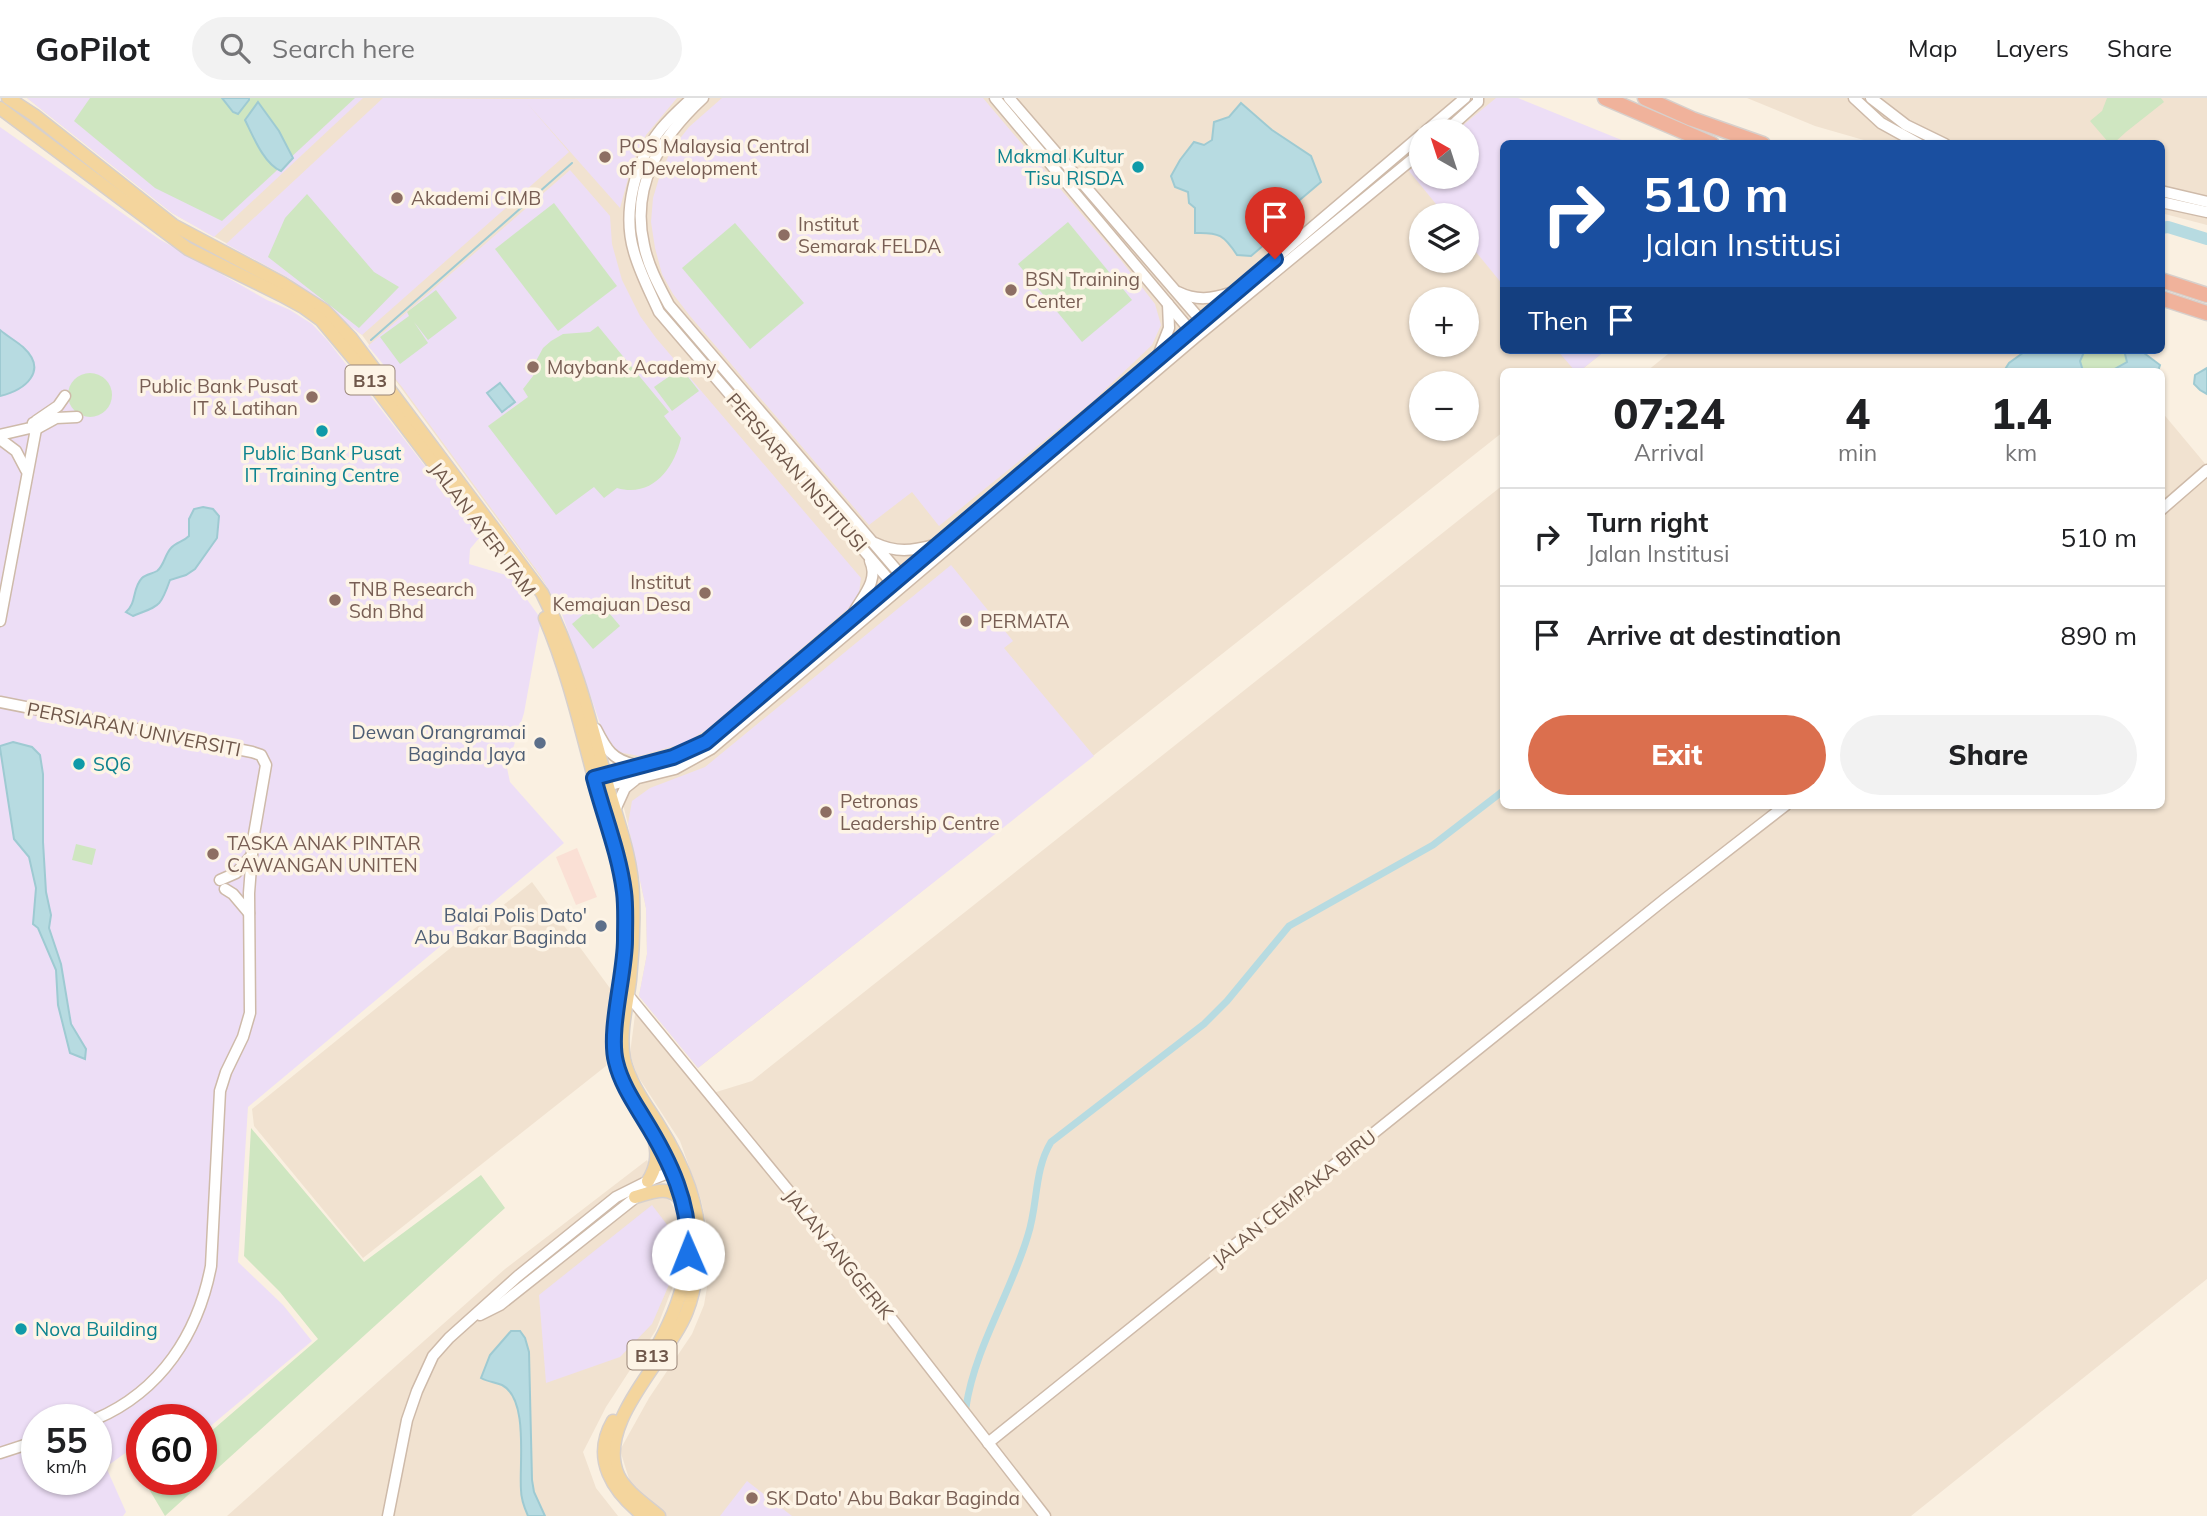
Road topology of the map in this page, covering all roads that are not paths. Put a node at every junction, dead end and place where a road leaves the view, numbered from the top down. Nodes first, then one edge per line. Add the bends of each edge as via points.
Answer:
1 (8, 98) edge
2 (691, 98) edge
3 (703, 98) edge
4 (995, 98) edge
5 (1009, 98) edge
6 (1465, 98) edge
7 (1478, 98) edge
8 (1605, 98) edge
9 (1645, 98) edge
10 (1854, 98) edge
11 (1871, 98) edge
12 (0, 108) edge
13 (1440, 119) edge
14 (1461, 119) edge
15 (1703, 140) edge
16 (1752, 140) edge
17 (1912, 140) edge
18 (1937, 140) edge
19 (1409, 145) edge
20 (1409, 162) edge
21 (2165, 192) edge
22 (2207, 202) edge
23 (2165, 203) edge
24 (2207, 212) edge
25 (2165, 281) edge
26 (1238, 290) junction
27 (1176, 291) junction
28 (2207, 295) edge
29 (2165, 299) edge
30 (1167, 302) junction
31 (2207, 313) edge
32 (1204, 325) junction
33 (1194, 333) junction
34 (1157, 359) junction
35 (65, 396) dead end
36 (76, 416) dead end
37 (33, 427) junction
38 (0, 437) edge
39 (2207, 470) edge
40 (27, 473) junction
41 (2165, 507) edge
42 (939, 543) junction
43 (869, 547) junction
44 (900, 583) junction
45 (851, 618) junction
46 (0, 621) edge
47 (1, 702) edge
48 (588, 714) junction
49 (640, 765) junction
50 (637, 778) junction
51 (601, 782) junction
52 (1781, 809) edge
53 (615, 810) junction
54 (252, 855) junction
55 (249, 913) junction
56 (628, 995) junction
57 (654, 1134) junction
58 (677, 1173) junction
59 (648, 1181) junction
60 (635, 1197) junction
61 (684, 1204) junction
62 (539, 1265) junction
63 (112, 1412) edge
64 (988, 1443) junction
65 (21, 1446) edge
66 (0, 1453) edge
67 (627, 1503) junction
68 (388, 1516) edge
69 (635, 1516) edge
70 (644, 1516) edge
71 (659, 1516) edge
72 (1045, 1516) edge

1 - 48 main road, JALAN AYER ITAM / B13 via 173,225 282,283 324,310 351,338 542,593 579,679
2 - 43 street, PERSIARAN INSTITUSI via 652,142 633,190 633,250 644,281 659,312
3 - 43 street, PERSIARAN INSTITUSI via 667,135 643,190 643,244 654,276 668,305
4 - 30 street
5 - 27 street
6 - 13 street
7 - 14 street via 1474,109
8 - 15 highway
9 - 16 highway
10 - 17 street via 1881,123
11 - 18 street via 1906,125
12 - 51 main road, JALAN AYER ITAM / B13 via 188,249 321,320 535,597 547,620
19 - 26 street
20 - 32 street
21 - 22 street
23 - 24 street
25 - 28 highway
26 - 27 street via 1206,299
26 - 32 street
27 - 32 street
29 - 31 highway
30 - 33 street
30 - 34 street via 1169,328
32 - 33 street
33 - 34 street
33 - 44 street
34 - 42 street
35 - 37 street
36 - 37 street
37 - 38 street
37 - 40 street
38 - 40 street via 16,451
39 - 41 street
40 - 46 street
42 - 43 street via 901,551
42 - 44 street
43 - 44 street, PERSIARAN INSTITUSI
43 - 45 street via 874,574
44 - 45 street
44 - 50 street via 711,749 675,769
45 - 49 street via 706,742
47 - 54 street, PERSIARAN UNIVERSITI via 261,755 266,772
48 - 49 street via 608,752
48 - 51 main road, JALAN AYER ITAM / B13
49 - 51 street
50 - 51 street
50 - 53 street via 625,788
51 - 53 main road, JALAN AYER ITAM / B13
51 - 57 main road, JALAN AYER ITAM / B13 via 624,892 625,942 614,1053 627,1090
52 - 64 street, JALAN CEMPAKA BIRU
53 - 56 main road, JALAN AYER ITAM / B13 via 633,891
54 - 55 street, PERSIARAN UNIVERSITI
54 - 55 street via 223,884
55 - 63 street, PERSIARAN UNIVERSITI via 250,1013 220,1091 208,1286 195,1322 171,1362
56 - 58 main road, JALAN AYER ITAM / B13 via 624,1062 674,1151
56 - 64 street, JALAN ANGGERIK
57 - 58 main road, JALAN AYER ITAM / B13
57 - 59 main road via 658,1153
58 - 59 street
58 - 60 street
58 - 61 main road, JALAN AYER ITAM / B13
58 - 71 main road, B13 via 688,1186 698,1224 699,1252 688,1310 622,1418 614,1448 625,1486
59 - 62 street via 617,1197
60 - 61 main road via 668,1190
60 - 62 street
61 - 67 main road, JALAN AYER ITAM / B13 via 689,1237 678,1308 606,1439 604,1461 609,1478
62 - 68 street via 468,1321 433,1356 407,1420
64 - 72 street, JALAN ANGGERIK
65 - 66 street
67 - 69 main road
67 - 70 main road, JALAN AYER ITAM / B13

